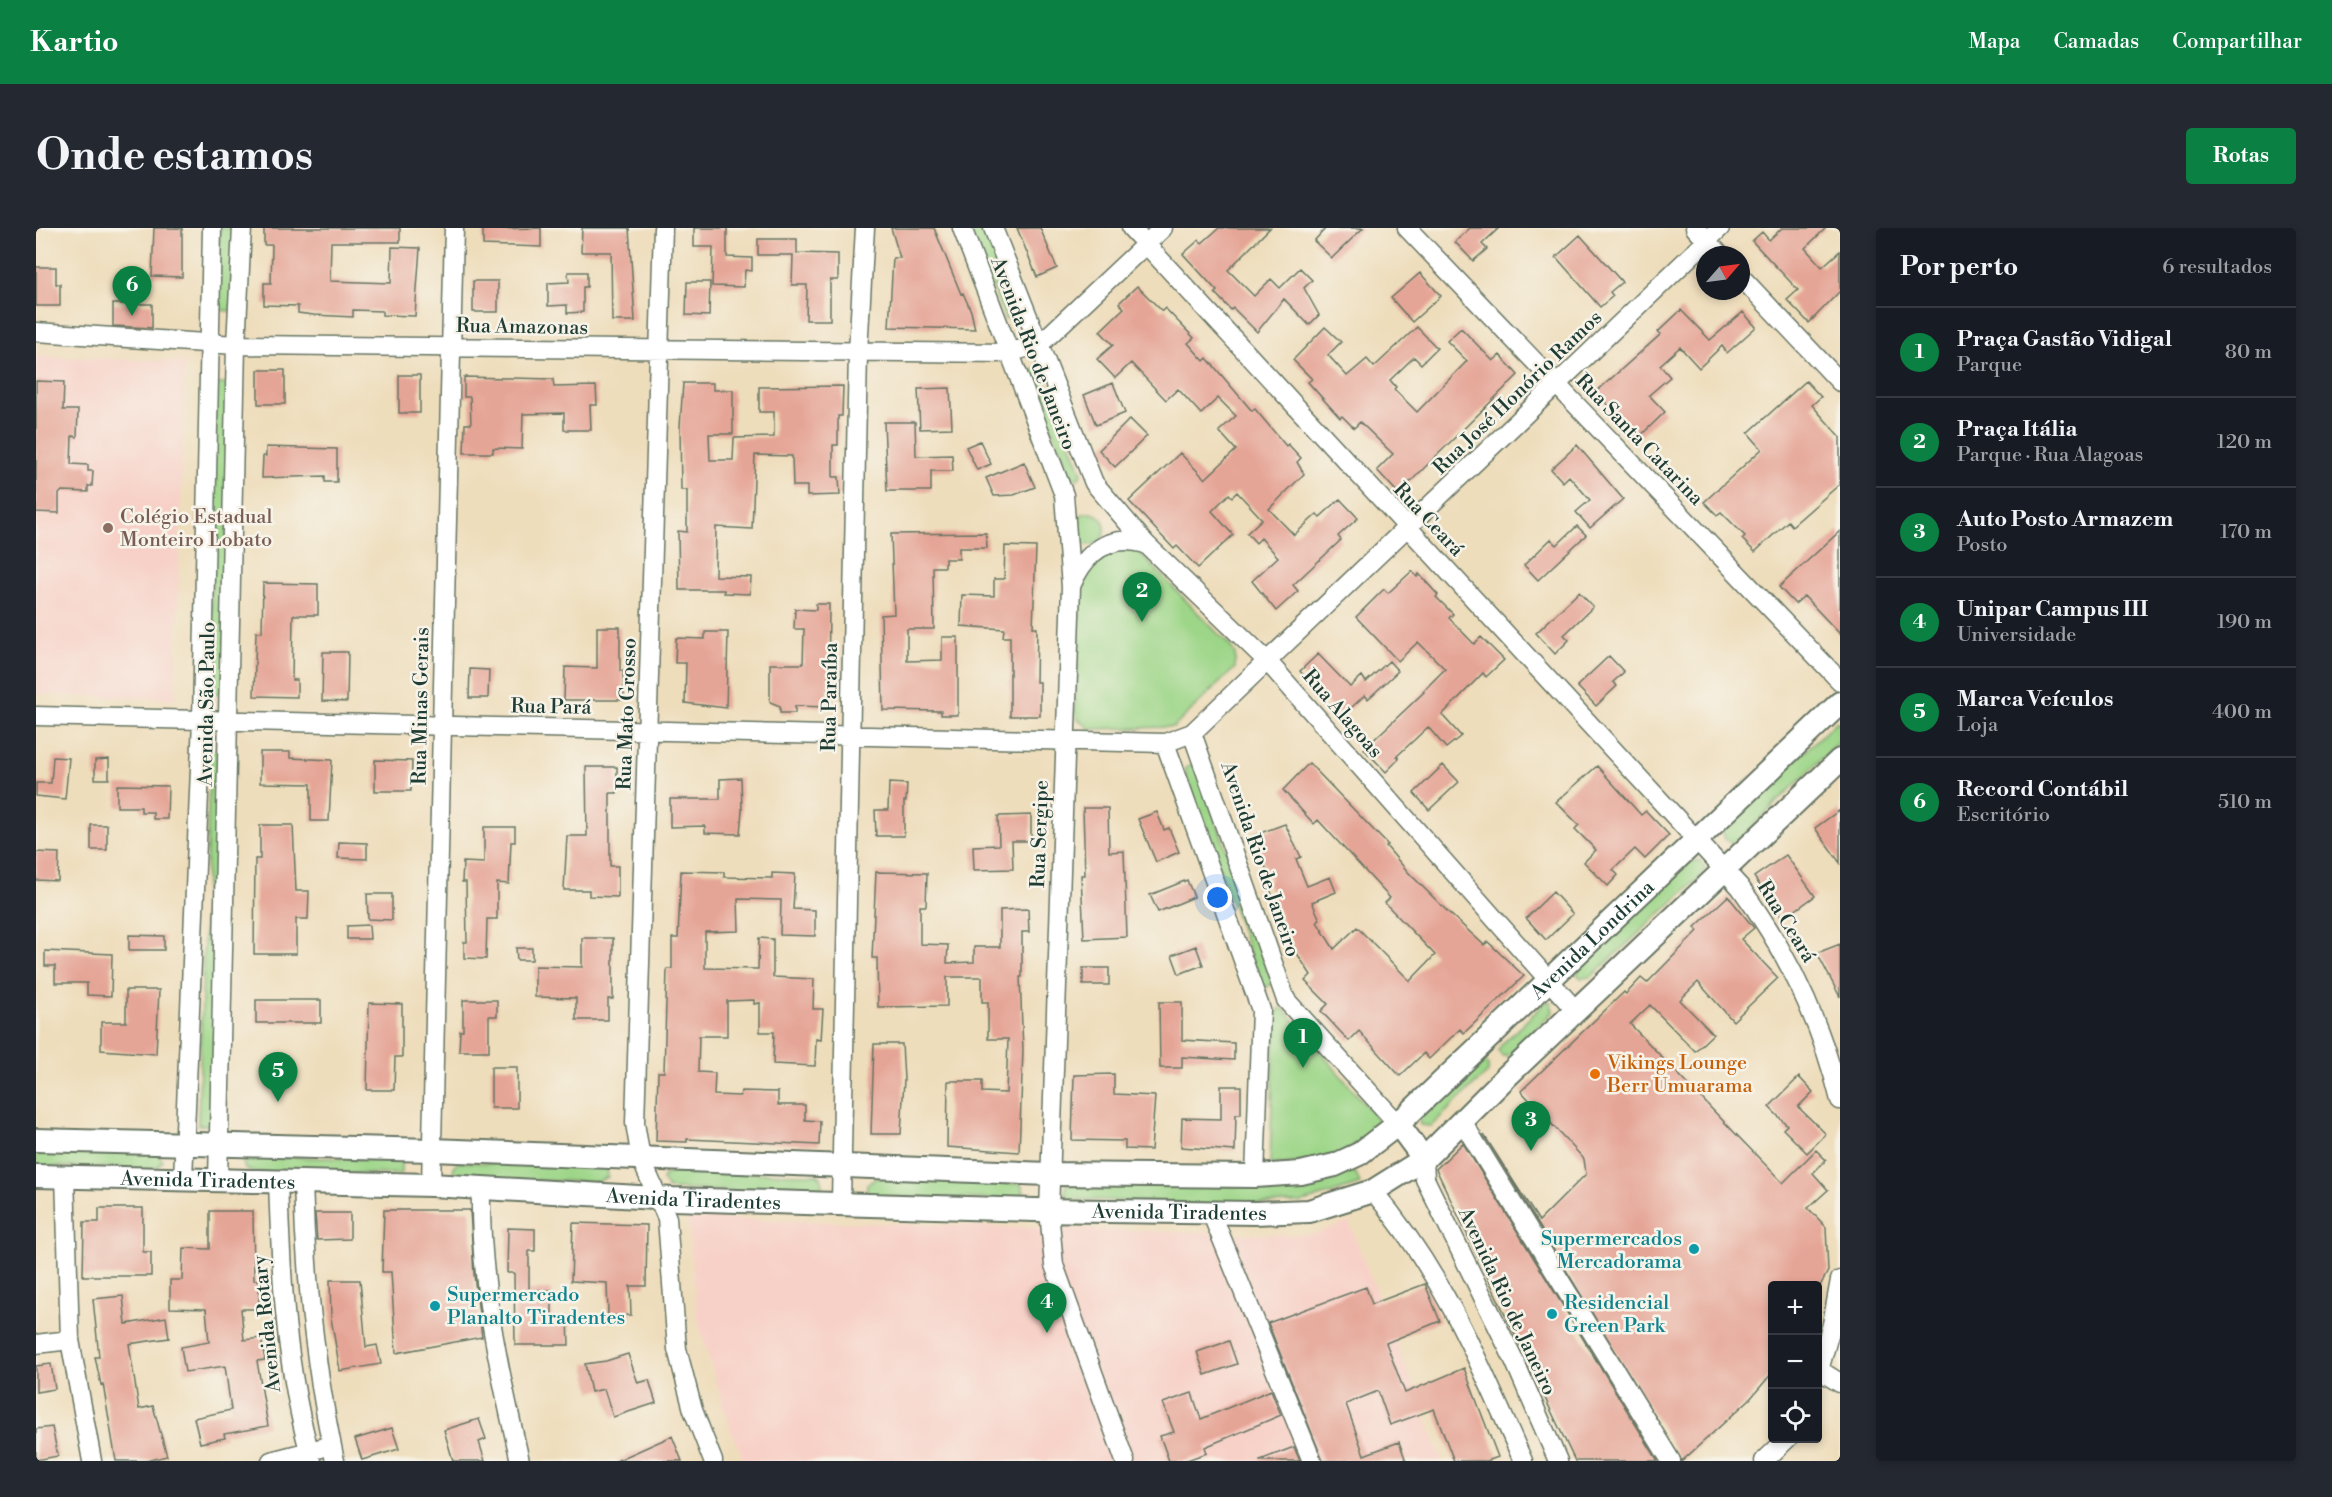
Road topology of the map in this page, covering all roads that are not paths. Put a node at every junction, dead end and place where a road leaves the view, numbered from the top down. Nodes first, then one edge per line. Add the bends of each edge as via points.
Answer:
1 (212, 228) edge
2 (242, 228) edge
3 (454, 228) edge
4 (663, 228) edge
5 (864, 228) edge
6 (962, 228) edge
7 (993, 228) edge
8 (1131, 228) edge
9 (1163, 228) edge
10 (1407, 228) edge
11 (1707, 232) edge
12 (1145, 244) junction
13 (1715, 246) edge
14 (1750, 287) edge
15 (36, 332) edge
16 (208, 342) junction
17 (1040, 344) junction
18 (236, 345) junction
19 (451, 347) junction
20 (659, 350) junction
21 (858, 352) junction
22 (1008, 353) junction
23 (1840, 382) edge
24 (1557, 384) junction
25 (1094, 483) junction
26 (1064, 495) junction
27 (1408, 529) junction
28 (1146, 544) junction
29 (1071, 586) junction
30 (1268, 662) junction
31 (1840, 681) edge
32 (1840, 704) edge
33 (36, 716) edge
34 (202, 720) junction
35 (228, 721) junction
36 (442, 726) junction
37 (648, 731) junction
38 (1192, 733) junction
39 (850, 735) junction
40 (1064, 740) junction
41 (1164, 743) junction
42 (1840, 760) edge
43 (1695, 840) junction
44 (1726, 871) junction
45 (1549, 981) junction
46 (1286, 1000) junction
47 (1261, 1010) junction
48 (1576, 1011) junction
49 (1481, 1046) junction
50 (1506, 1077) junction
51 (1840, 1100) edge
52 (1462, 1121) junction
53 (1398, 1124) junction
54 (36, 1140) edge
55 (184, 1145) junction
56 (217, 1146) junction
57 (432, 1150) junction
58 (641, 1159) junction
59 (1424, 1160) junction
60 (1335, 1166) joint
61 (842, 1167) junction
62 (1049, 1174) junction
63 (36, 1176) edge
64 (65, 1176) junction
65 (1256, 1176) junction
66 (183, 1179) junction
67 (278, 1180) junction
68 (218, 1181) junction
69 (303, 1181) junction
70 (431, 1185) junction
71 (480, 1187) junction
72 (1362, 1195) junction
73 (659, 1198) junction
74 (841, 1202) junction
75 (1049, 1211) junction
76 (1211, 1212) junction
77 (1840, 1280) edge
78 (70, 1340) junction
79 (36, 1344) edge
80 (1822, 1355) edge
81 (1822, 1374) edge
82 (1840, 1383) edge
83 (1783, 1443) edge
84 (334, 1453) edge
85 (311, 1456) edge
86 (92, 1461) edge
87 (271, 1461) edge
88 (520, 1461) edge
89 (713, 1461) edge
90 (1125, 1461) edge
91 (1312, 1461) edge
92 (1523, 1461) edge
93 (1558, 1461) edge
94 (1671, 1461) edge
95 (1764, 1461) edge

1 - 16 street, Avenida São Paulo
2 - 18 street, Avenida São Paulo
3 - 19 street, Rua Minas Gerais
4 - 20 street, Rua Mato Grosso
5 - 21 street, Rua Paraíba
6 - 22 street, Avenida Rio de Janeiro
7 - 17 street, Avenida Rio de Janeiro
8 - 12 street, Rua Ceará
9 - 12 street
10 - 24 street, Rua Santa Catarina
11 - 13 street
11 - 24 street, Rua José Honório Ramos
12 - 17 street
12 - 27 street, Rua Ceará
14 - 23 street
15 - 16 street, Rua Amazonas
16 - 18 street, Rua Amazonas
16 - 34 street, Avenida São Paulo
17 - 22 street, Rua Amazonas
17 - 25 street, Avenida Rio de Janeiro
18 - 19 street, Rua Amazonas
18 - 35 street, Avenida São Paulo
19 - 20 street, Rua Amazonas
19 - 36 street, Rua Minas Gerais
20 - 21 street, Rua Amazonas
20 - 37 street, Rua Mato Grosso
21 - 22 street, Rua Amazonas
21 - 39 street, Rua Paraíba
22 - 26 street, Avenida Rio de Janeiro
24 - 27 street, Rua José Honório Ramos
24 - 31 street, Rua Santa Catarina
25 - 26 street
25 - 28 street, Rua Alagoas
26 - 29 street, Rua Sergipe
27 - 30 street, Rua José Honório Ramos
27 - 43 street, Rua Ceará
28 - 29 street via 1131,539 1103,546 1085,559
28 - 30 street, Rua Alagoas
29 - 40 street, Rua Sergipe
30 - 38 street, Rua José Honório Ramos
30 - 45 street, Rua Alagoas
32 - 43 main road, Avenida Londrina
33 - 34 street, Rua Pará
34 - 35 street, Rua Pará
34 - 55 street, Avenida São Paulo
35 - 36 street, Rua Pará
35 - 56 street, Avenida São Paulo
36 - 37 street, Rua Pará
36 - 57 street, Rua Minas Gerais
37 - 39 street, Rua Pará
37 - 58 street, Rua Mato Grosso via 635,1123
38 - 41 street
38 - 46 street, Avenida Rio de Janeiro
39 - 40 street, Rua Pará
39 - 61 street, Rua Paraíba
40 - 41 street, Rua Pará
40 - 62 street, Rua Sergipe
41 - 47 street
42 - 44 main road, Avenida Londrina
43 - 44 street, Rua Ceará
43 - 45 main road, Avenida Londrina
44 - 48 main road, Avenida Londrina
44 - 51 street, Rua Ceará via 1768,928 1795,977 1826,1047
45 - 48 street, Rua Alagoas
45 - 49 main road, Avenida Londrina
46 - 47 street
46 - 53 street
47 - 65 street
48 - 50 main road, Avenida Londrina
49 - 50 main road
49 - 53 main road, Avenida Londrina
50 - 52 main road, Avenida Londrina
52 - 59 main road, Avenida Londrina
52 - 94 street
53 - 59 main road
53 - 60 main road, Avenida Londrina via 1359,1154
54 - 55 main road, Avenida Tiradentes
55 - 56 main road, Avenida Tiradentes
55 - 66 street, Avenida São Paulo
56 - 57 main road, Avenida Tiradentes
56 - 68 street, Avenida São Paulo
57 - 58 main road, Avenida Tiradentes
57 - 70 street, Rua Minas Gerais
58 - 61 main road, Avenida Tiradentes
58 - 73 street, Rua Mato Grosso
59 - 72 main road, Avenida Londrina
59 - 93 street, Avenida Rio de Janeiro via 1425,1179 1514,1360
60 - 65 main road, Avenida Tiradentes
61 - 62 main road, Avenida Tiradentes
61 - 74 street, Rua Paraíba
62 - 65 main road, Avenida Tiradentes
62 - 75 street, Rua Sergipe
63 - 64 main road, Avenida Tiradentes
64 - 66 main road, Avenida Tiradentes
64 - 78 street
66 - 68 main road, Avenida Tiradentes
67 - 68 main road, Avenida Tiradentes
67 - 69 main road, Avenida Tiradentes
67 - 85 street, Avenida Rotary via 285,1315 298,1407
69 - 70 main road, Avenida Tiradentes
69 - 84 street via 304,1262 321,1395
70 - 71 main road, Avenida Tiradentes
71 - 73 main road, Avenida Tiradentes
71 - 88 street via 485,1293
72 - 76 main road, Avenida Tiradentes via 1309,1211
72 - 92 street via 1405,1229 1430,1267 1468,1338
73 - 74 main road, Avenida Tiradentes
73 - 89 street, Rua Mato Grosso via 667,1218 677,1349 693,1410
74 - 75 main road, Avenida Tiradentes
75 - 76 main road, Avenida Tiradentes
75 - 90 street, Rua Sergipe via 1054,1265
76 - 91 street
77 - 80 street
78 - 79 street
78 - 86 street
81 - 82 street
83 - 95 street
84 - 85 street
85 - 87 street

